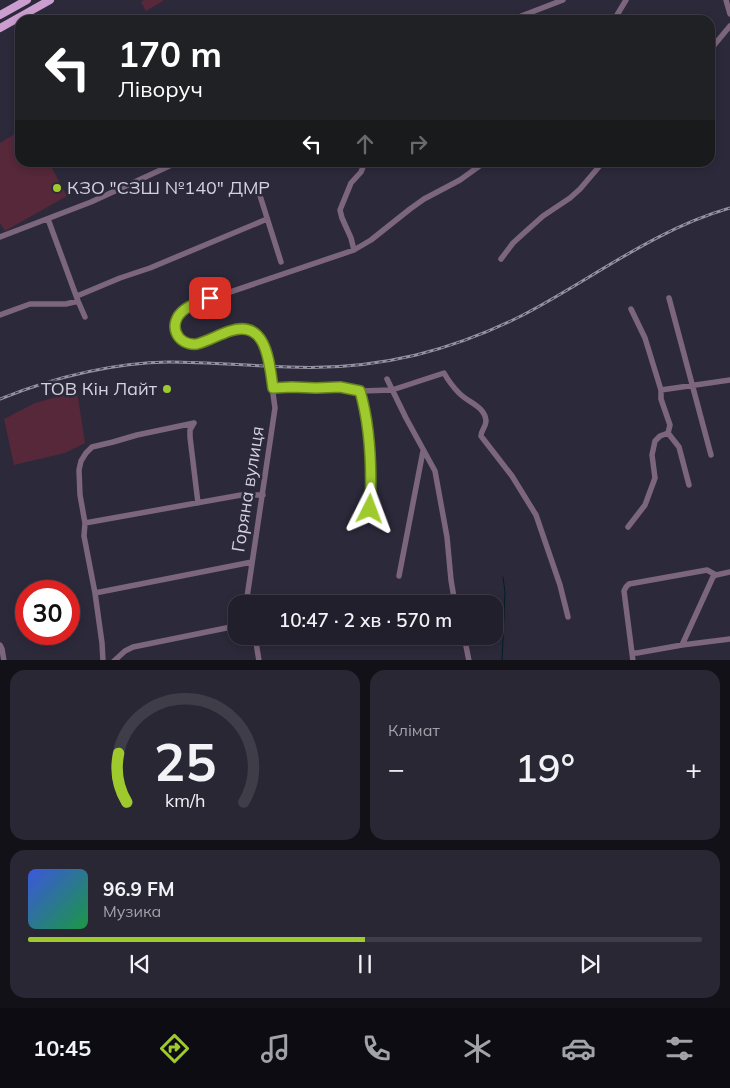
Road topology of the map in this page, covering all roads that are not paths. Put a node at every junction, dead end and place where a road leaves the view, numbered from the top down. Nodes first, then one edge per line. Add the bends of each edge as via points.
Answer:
1 (27, 0) edge
2 (50, 0) edge
3 (564, 0) edge
4 (626, 0) edge
5 (726, 0) edge
6 (730, 14) edge
7 (0, 15) edge
8 (23, 15) edge
9 (524, 15) edge
10 (617, 15) edge
11 (15, 20) edge
12 (730, 26) edge
13 (0, 28) edge
14 (715, 44) edge
15 (167, 167) edge
16 (363, 167) edge
17 (478, 167) edge
18 (599, 167) edge
19 (256, 183) dead end
20 (48, 219) junction
21 (267, 219) junction
22 (0, 237) edge
23 (354, 250) junction
24 (501, 259) dead end
25 (281, 262) dead end
26 (669, 298) dead end
27 (78, 299) junction
28 (631, 309) dead end
29 (0, 315) edge
30 (85, 317) dead end
31 (387, 379) dead end
32 (730, 380) edge
33 (692, 385) junction
34 (273, 388) junction
35 (392, 390) junction
36 (661, 390) junction
37 (360, 391) junction
38 (668, 433) junction
39 (423, 451) junction
40 (711, 455) dead end
41 (689, 485) dead end
42 (263, 495) junction
43 (198, 503) junction
44 (370, 509) dead end
45 (85, 523) junction
46 (628, 527) dead end
47 (252, 562) junction
48 (730, 572) edge
49 (716, 575) junction
50 (399, 576) dead end
51 (95, 593) junction
52 (247, 595) edge
53 (453, 595) edge
54 (568, 617) dead end
55 (228, 628) edge
56 (730, 639) edge
57 (0, 645) edge
58 (256, 645) edge
59 (466, 645) edge
60 (682, 645) junction
61 (632, 652) junction
62 (4, 660) edge
63 (103, 660) edge
64 (114, 660) edge
65 (259, 660) edge
66 (469, 660) edge
67 (633, 660) edge

1 - 7 main road
2 - 8 main road
3 - 9 street
4 - 10 street
5 - 6 street
11 - 13 main road
12 - 14 street
15 - 20 street
16 - 23 street via 351,183 340,210
17 - 23 street via 410,208
18 - 24 street via 570,198 524,232
19 - 21 street
20 - 22 street
20 - 27 street
21 - 25 street
21 - 27 street via 120,278
23 - 34 street, Горяна вулиця, bridge via 189,306 176,319 175,331 181,340 191,345 230,331 249,330 258,335 264,343
26 - 33 street
27 - 29 street via 66,304 30,304
27 - 30 street
28 - 36 street via 645,338
31 - 35 street
32 - 33 street
33 - 36 street
33 - 40 street
34 - 37 street via 340,387
34 - 42 street, Горяна вулиця via 275,408
35 - 37 street
35 - 39 street
35 - 54 street via 444,373 460,395 481,411 486,423 481,436 512,476 536,515
36 - 38 street via 670,425
37 - 44 street via 369,428
38 - 41 street via 679,447
38 - 46 street via 655,441 652,455 655,478 645,505
39 - 50 street
39 - 53 street via 435,471 438,485
42 - 43 street via 241,495
42 - 47 street, Горяна вулиця
43 - 45 street
43 - 45 street via 190,437 194,423 92,447 81,461 79,470
45 - 51 street via 84,536
47 - 51 street
47 - 52 street, Горяна вулиця
48 - 49 street
49 - 60 street
49 - 61 street via 707,570 627,585 624,591
51 - 63 street
55 - 64 street via 133,647
56 - 60 street
57 - 62 street
58 - 65 street
59 - 66 street
60 - 61 street
61 - 67 street

